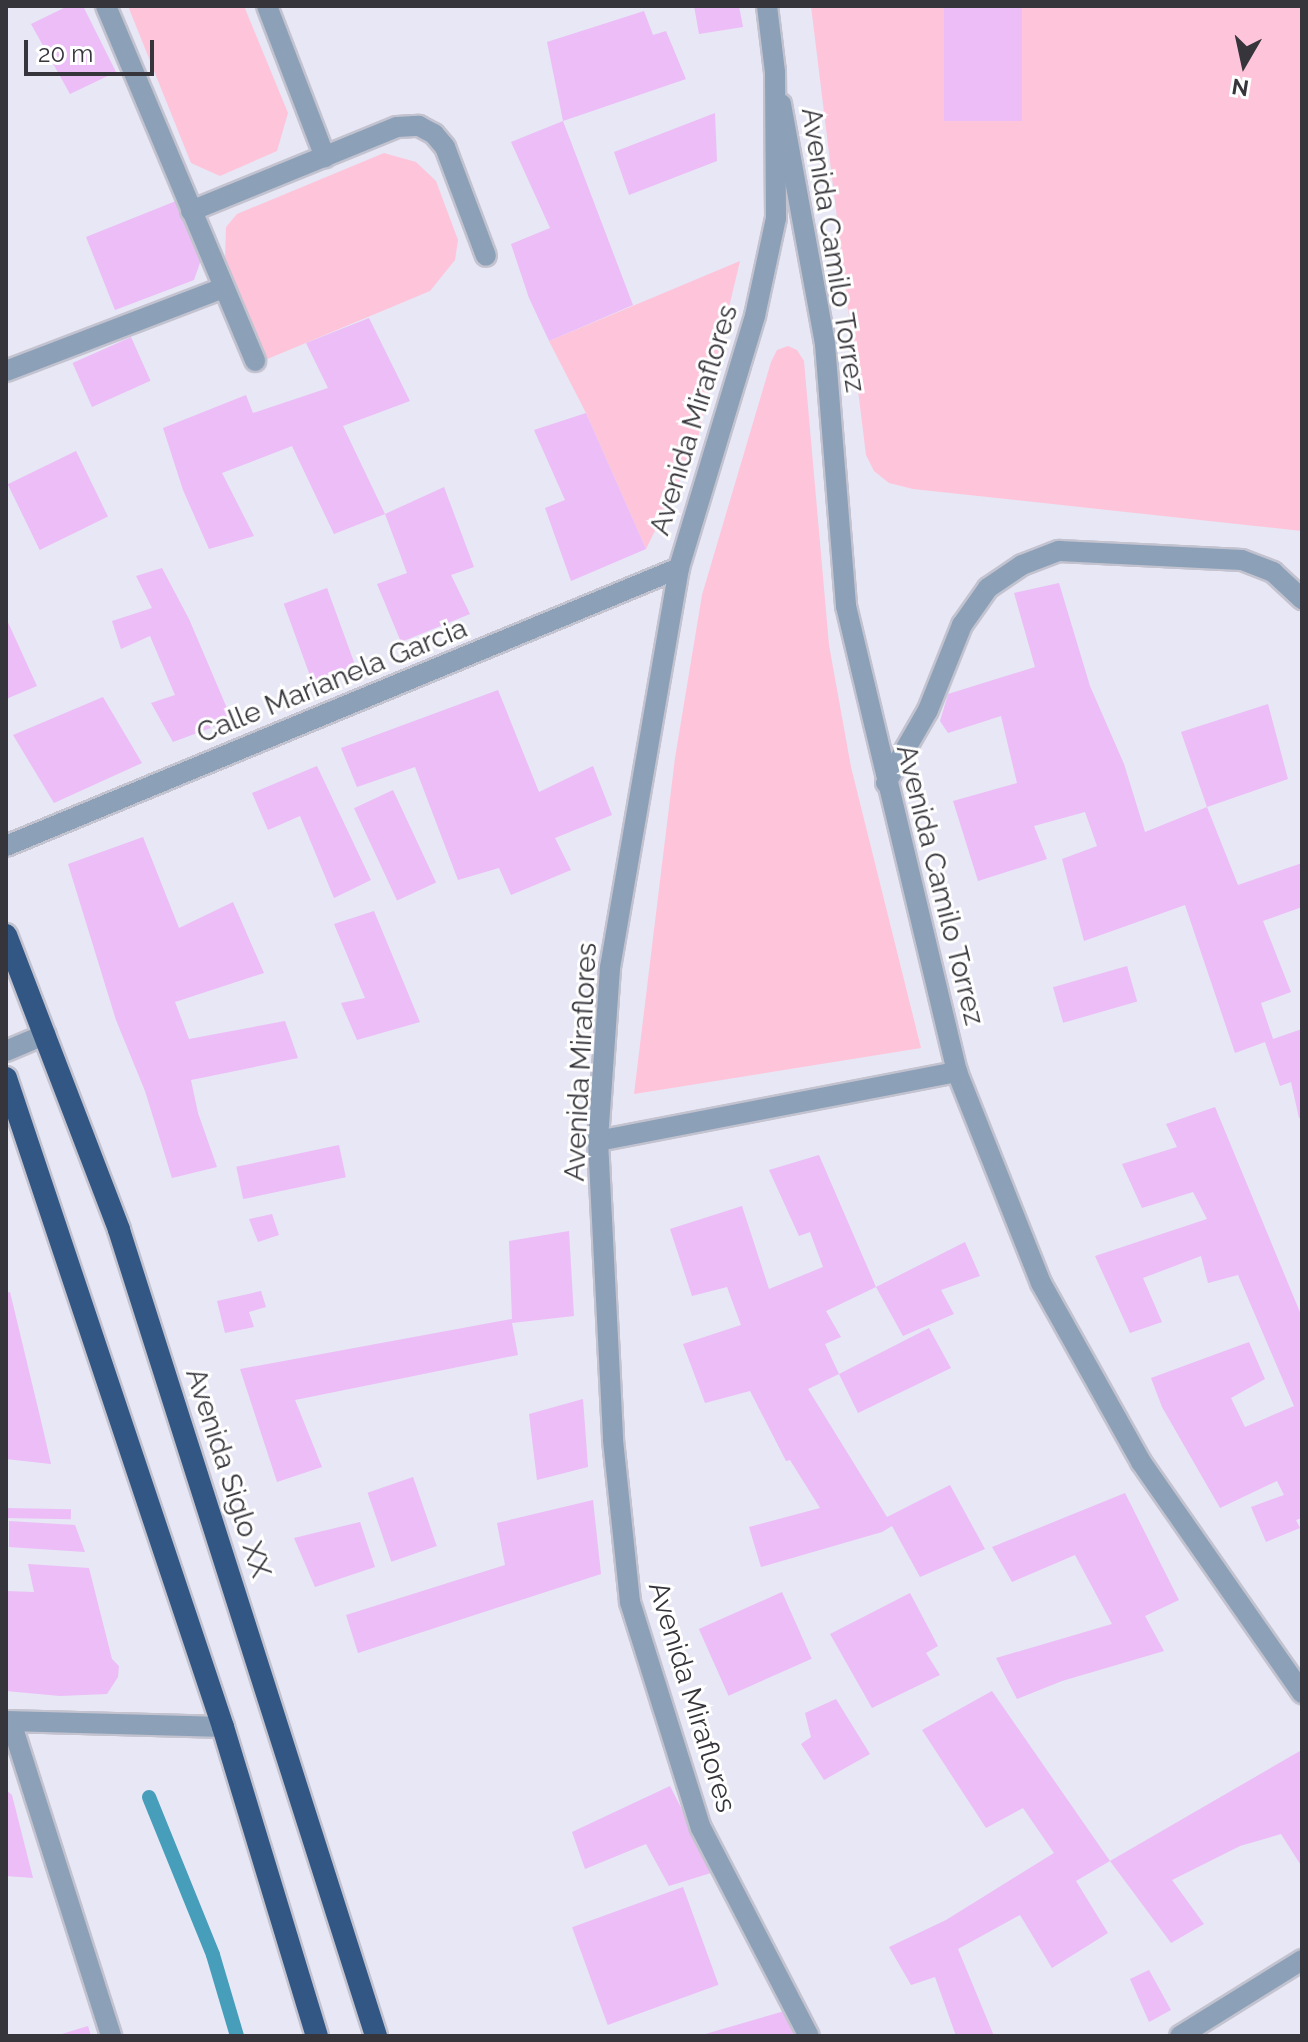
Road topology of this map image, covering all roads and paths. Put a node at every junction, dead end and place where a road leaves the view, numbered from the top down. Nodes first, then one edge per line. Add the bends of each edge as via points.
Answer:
1 (106, 6) edge
2 (267, 6) edge
3 (767, 6) edge
4 (775, 72) junction
5 (325, 157) junction
6 (191, 211) junction
7 (486, 256) dead end
8 (223, 288) junction
9 (255, 361) dead end
10 (6, 371) edge
11 (679, 568) junction
12 (1302, 599) edge
13 (886, 783) junction
14 (6, 846) edge
15 (6, 935) edge
16 (46, 1034) junction
17 (6, 1051) edge
18 (957, 1072) junction
19 (6, 1078) edge
20 (598, 1141) junction
21 (1302, 1693) edge
22 (8, 1722) edge
23 (223, 1727) junction
24 (1302, 1960) edge
25 (111, 2036) edge
26 (317, 2036) edge
27 (376, 2036) edge
28 (809, 2036) edge
29 (1180, 2036) edge

1 - 6 street
2 - 5 street
3 - 4 street, Avenida Camilo Torrez
4 - 11 street, Avenida Miraflores via 776,218 755,316
4 - 13 street, Avenida Camilo Torrez via 825,344 846,606
5 - 6 street
5 - 7 street via 397,127 419,126 434,134 445,147
6 - 8 street
8 - 9 street
8 - 10 street
11 - 14 street, Calle Marianela Garcia
11 - 20 street, Avenida Miraflores via 610,968
12 - 13 street via 1273,572 1242,560 1059,551 1022,565 988,588 962,625 928,710
13 - 18 street, Avenida Camilo Torrez
15 - 16 highway, Avenida Siglo XX
16 - 17 street
16 - 27 highway, Avenida Siglo XX via 119,1230
18 - 20 street
18 - 21 street, Avenida Camilo Torrez via 1041,1283 1141,1462
19 - 23 highway
20 - 28 street, Avenida Miraflores via 613,1440 630,1602 701,1828
22 - 23 street
22 - 25 street
23 - 26 highway
24 - 29 street

